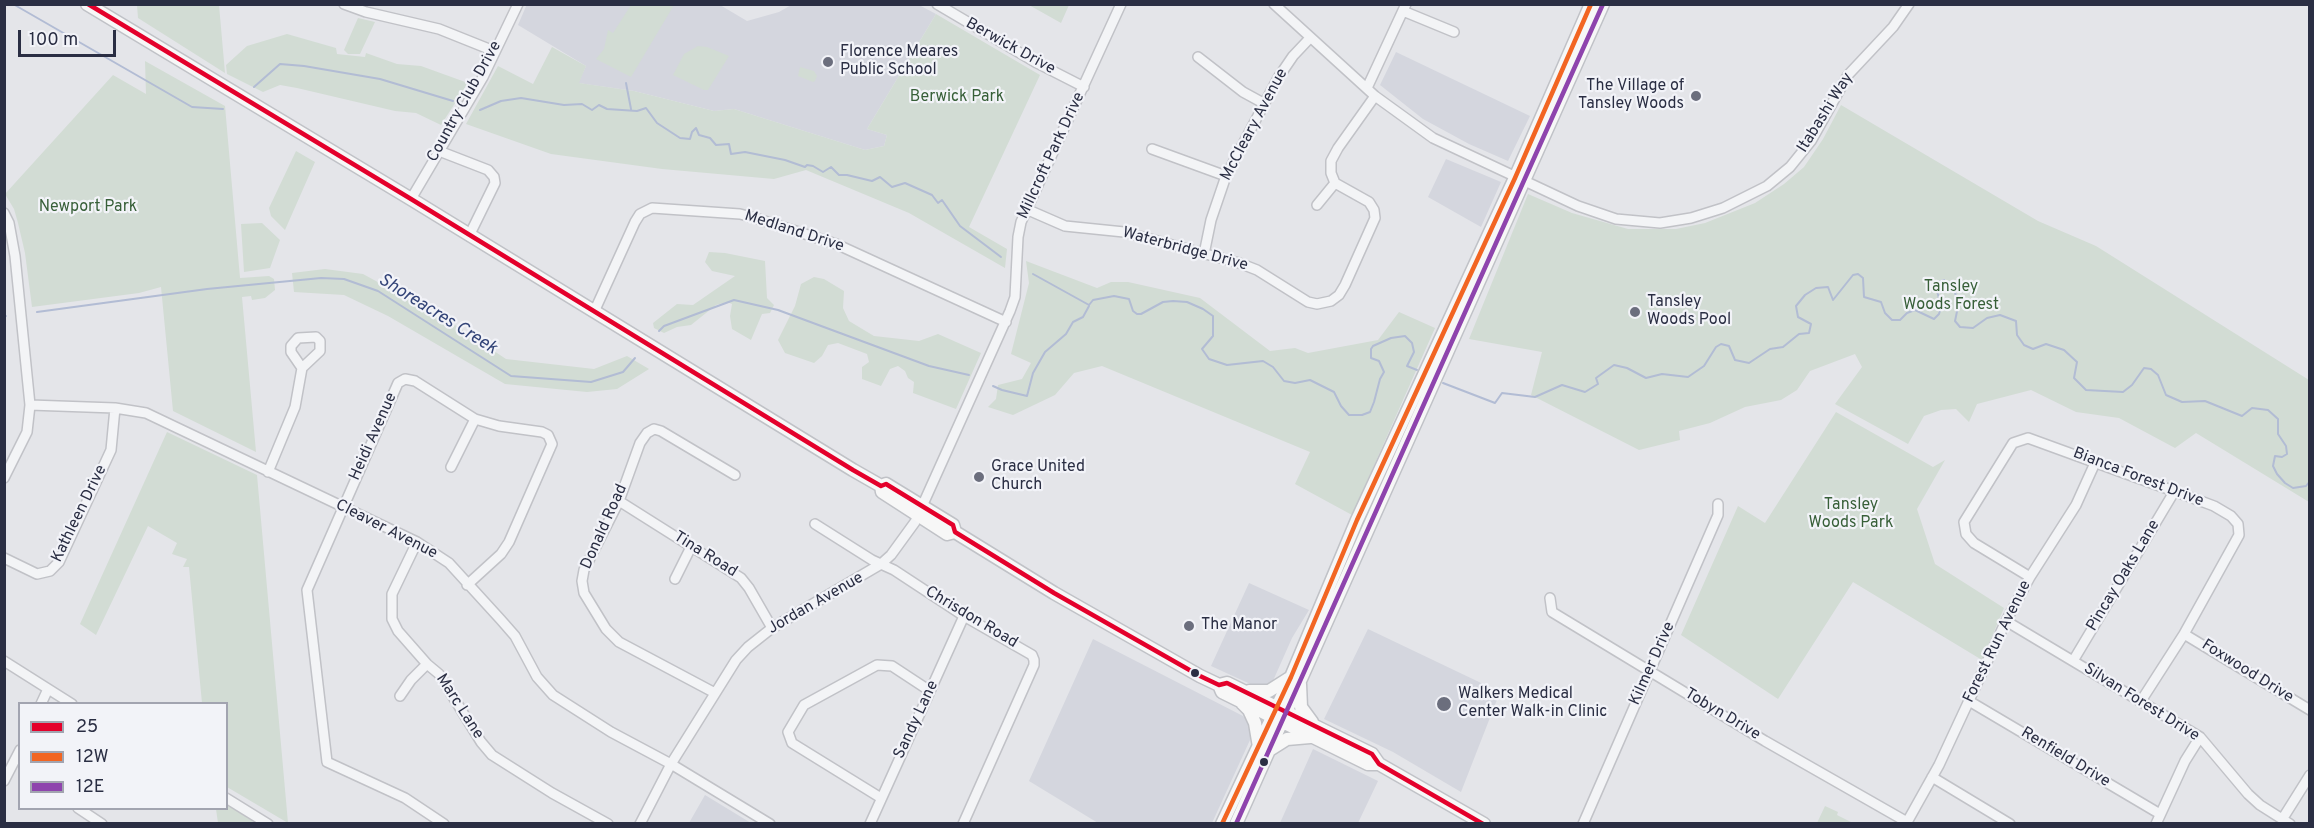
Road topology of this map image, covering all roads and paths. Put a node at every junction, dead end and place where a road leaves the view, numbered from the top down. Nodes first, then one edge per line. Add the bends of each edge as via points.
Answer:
1 (87, 4) edge
2 (344, 4) edge
3 (518, 4) edge
4 (937, 4) edge
5 (1121, 4) edge
6 (1274, 4) edge
7 (1591, 4) edge
8 (1603, 4) edge
9 (1909, 4) edge
10 (1404, 8) edge
11 (1455, 32) dead end
12 (1310, 38) junction
13 (494, 51) junction
14 (1198, 57) dead end
15 (1084, 87) junction
16 (1367, 88) junction
17 (1375, 96) junction
18 (1264, 104) junction
19 (1152, 149) dead end
20 (439, 151) junction
21 (1226, 176) junction
22 (1519, 180) junction
23 (1335, 183) junction
24 (411, 199) junction
25 (1317, 205) dead end
26 (1026, 209) junction
27 (4, 213) edge
28 (469, 236) junction
29 (1204, 254) junction
30 (15, 256) junction
31 (4, 257) edge
32 (594, 312) junction
33 (1005, 322) junction
34 (302, 368) dead end
35 (1424, 389) junction
36 (30, 405) junction
37 (115, 408) junction
38 (475, 419) junction
39 (2096, 463) junction
40 (451, 467) dead end
41 (268, 472) junction
42 (735, 475) dead end
43 (4, 478) edge
44 (2175, 492) junction
45 (619, 501) junction
46 (1718, 504) dead end
47 (342, 508) junction
48 (1361, 510) junction
49 (920, 511) junction
50 (1373, 516) junction
51 (815, 524) dead end
52 (417, 542) junction
53 (691, 547) junction
54 (4, 558) edge
55 (881, 564) junction
56 (2030, 577) junction
57 (675, 579) dead end
58 (467, 585) junction
59 (1550, 598) dead end
60 (964, 616) junction
61 (2006, 621) junction
62 (772, 628) junction
63 (2184, 634) junction
64 (4, 661) edge
65 (2073, 661) junction
66 (427, 664) junction
67 (1650, 671) junction
68 (1296, 679) junction
69 (48, 689) junction
70 (930, 691) junction
71 (715, 693) junction
72 (1239, 695) junction
73 (400, 696) dead end
74 (1969, 701) junction
75 (2141, 701) junction
76 (42, 702) edge
77 (69, 702) edge
78 (2310, 711) edge
79 (1279, 714) junction
80 (1322, 735) junction
81 (2200, 737) junction
82 (1263, 750) junction
83 (672, 764) junction
84 (15, 770) edge
85 (2310, 775) edge
86 (1932, 777) junction
87 (4, 781) edge
88 (881, 798) junction
89 (228, 799) edge
90 (81, 810) edge
91 (2158, 819) edge
92 (2286, 821) edge
93 (1224, 823) edge
94 (1907, 823) edge
95 (102, 824) edge
96 (268, 824) edge
97 (444, 824) edge
98 (608, 824) edge
99 (640, 824) edge
100 (770, 824) edge
101 (870, 824) edge
102 (963, 824) edge
103 (1236, 824) edge
104 (1484, 824) edge
105 (1583, 824) edge
106 (2010, 824) edge

1 - 24 main road
2 - 13 street via 439,29
3 - 13 street, Country Club Drive
4 - 15 street, Berwick Drive
5 - 15 street, Millcroft Park Drive
6 - 12 street, Itabashi Way
7 - 22 main road
8 - 22 main road
9 - 22 street, Itabashi Way via 1848,75 1801,155 1767,186 1740,201 1691,219 1632,222 1578,207
10 - 11 street
10 - 16 street
12 - 16 street, Itabashi Way
12 - 18 street, McCleary Avenue via 1293,56
13 - 20 street, Country Club Drive
14 - 18 street
15 - 26 street, Millcroft Park Drive
16 - 17 street, Itabashi Way
17 - 22 street, Itabashi Way via 1433,138
17 - 23 street via 1334,154 1330,167
18 - 21 street, McCleary Avenue
19 - 21 street
20 - 24 street, Country Club Drive
20 - 28 street via 488,170 494,177 495,183
21 - 29 street, McCleary Avenue
22 - 35 main road
23 - 25 street
23 - 29 street, Waterbridge Drive via 1369,202 1375,218 1345,285 1331,301 1308,302 1257,270
24 - 28 main road
26 - 29 street, Waterbridge Drive via 1065,226 1124,232
26 - 33 street, Millcroft Park Drive via 1018,237 1014,297
27 - 30 street
28 - 32 main road
30 - 31 street
30 - 36 street
32 - 33 street, Medland Drive via 635,222 652,208 740,214 836,244
32 - 49 main road via 880,486 882,492
33 - 49 street, Millcroft Park Drive
34 - 41 street via 295,407
35 - 48 main road
35 - 50 main road
36 - 37 street, Cleaver Avenue
36 - 43 street via 27,432
37 - 41 street, Cleaver Avenue via 163,420
37 - 54 street, Kathleen Drive via 111,450 59,562 50,571 37,574
38 - 40 street
38 - 47 street, Heidi Avenue via 415,381 405,379 398,383
38 - 58 street, Heidi Avenue via 542,432 552,444 509,542
39 - 44 street, Bianca Forest Drive
39 - 56 street, Forest Run Avenue via 2076,504
39 - 56 street, Bianca Forest Drive via 2040,440 2028,438 2013,443 1964,522 1966,534 1974,543
41 - 47 street, Cleaver Avenue
42 - 45 street, Donald Road via 654,429 640,443
44 - 63 street, Bianca Forest Drive via 2232,516 2239,535
44 - 65 street, Pincay Oaks Lane
45 - 53 street, Tina Road
45 - 71 street, Donald Road via 584,570 584,593 619,642
46 - 67 street, Kilmer Drive via 1718,515
47 - 52 street, Cleaver Avenue
47 - 97 street, Heidi Avenue via 307,590 327,762 405,798
48 - 50 main road
48 - 68 main road
49 - 55 street, Jordan Avenue via 907,535
49 - 72 main road via 952,525 955,532 1132,638 1220,685 1227,683
50 - 68 main road
51 - 55 street, Chrisdon Road
52 - 58 street, Cleaver Avenue via 449,563
52 - 66 street, Marc Lane via 392,594 391,609 398,631
53 - 57 street
53 - 62 street, Tina Road via 741,578
55 - 60 street, Chrisdon Road
55 - 62 street, Jordan Avenue
56 - 61 street, Forest Run Avenue
58 - 83 street, Cleaver Avenue via 515,636 537,677 553,695
59 - 67 street, Tobyn Drive via 1552,612
60 - 70 street, Sandy Lane
60 - 102 street, Chrisdon Road via 1032,655 1034,665
61 - 65 street, Silvan Forest Drive
61 - 74 street, Forest Run Avenue
62 - 71 street, Jordan Avenue via 736,660
63 - 75 street, Bianca Forest Drive
63 - 78 street, Foxwood Drive
64 - 69 street
65 - 75 street, Silvan Forest Drive
66 - 73 street
66 - 98 street, Marc Lane via 439,674 492,755
67 - 94 street, Tobyn Drive
67 - 105 street, Kilmer Drive
68 - 72 main road via 1269,691
68 - 79 main road
68 - 80 main road via 1303,712
69 - 76 street
69 - 77 street
70 - 88 street, Sandy Lane
70 - 88 street via 892,666 877,665 804,705 788,732 792,743
71 - 83 street, Jordan Avenue
72 - 79 main road
72 - 82 main road via 1255,723
74 - 86 street, Forest Run Avenue
74 - 91 street, Renfield Drive
75 - 81 street, Silvan Forest Drive
79 - 80 main road
79 - 82 main road
80 - 82 main road via 1287,739
80 - 104 main road via 1372,754 1379,764
81 - 91 street
81 - 92 street, Silvan Forest Drive via 2248,794
82 - 93 main road
82 - 103 main road
83 - 99 street, Jordan Avenue
83 - 100 street, Cleaver Avenue
84 - 87 street
85 - 92 street
86 - 94 street, Forest Run Avenue
86 - 106 street
88 - 101 street, Sandy Lane
89 - 96 street
90 - 95 street

